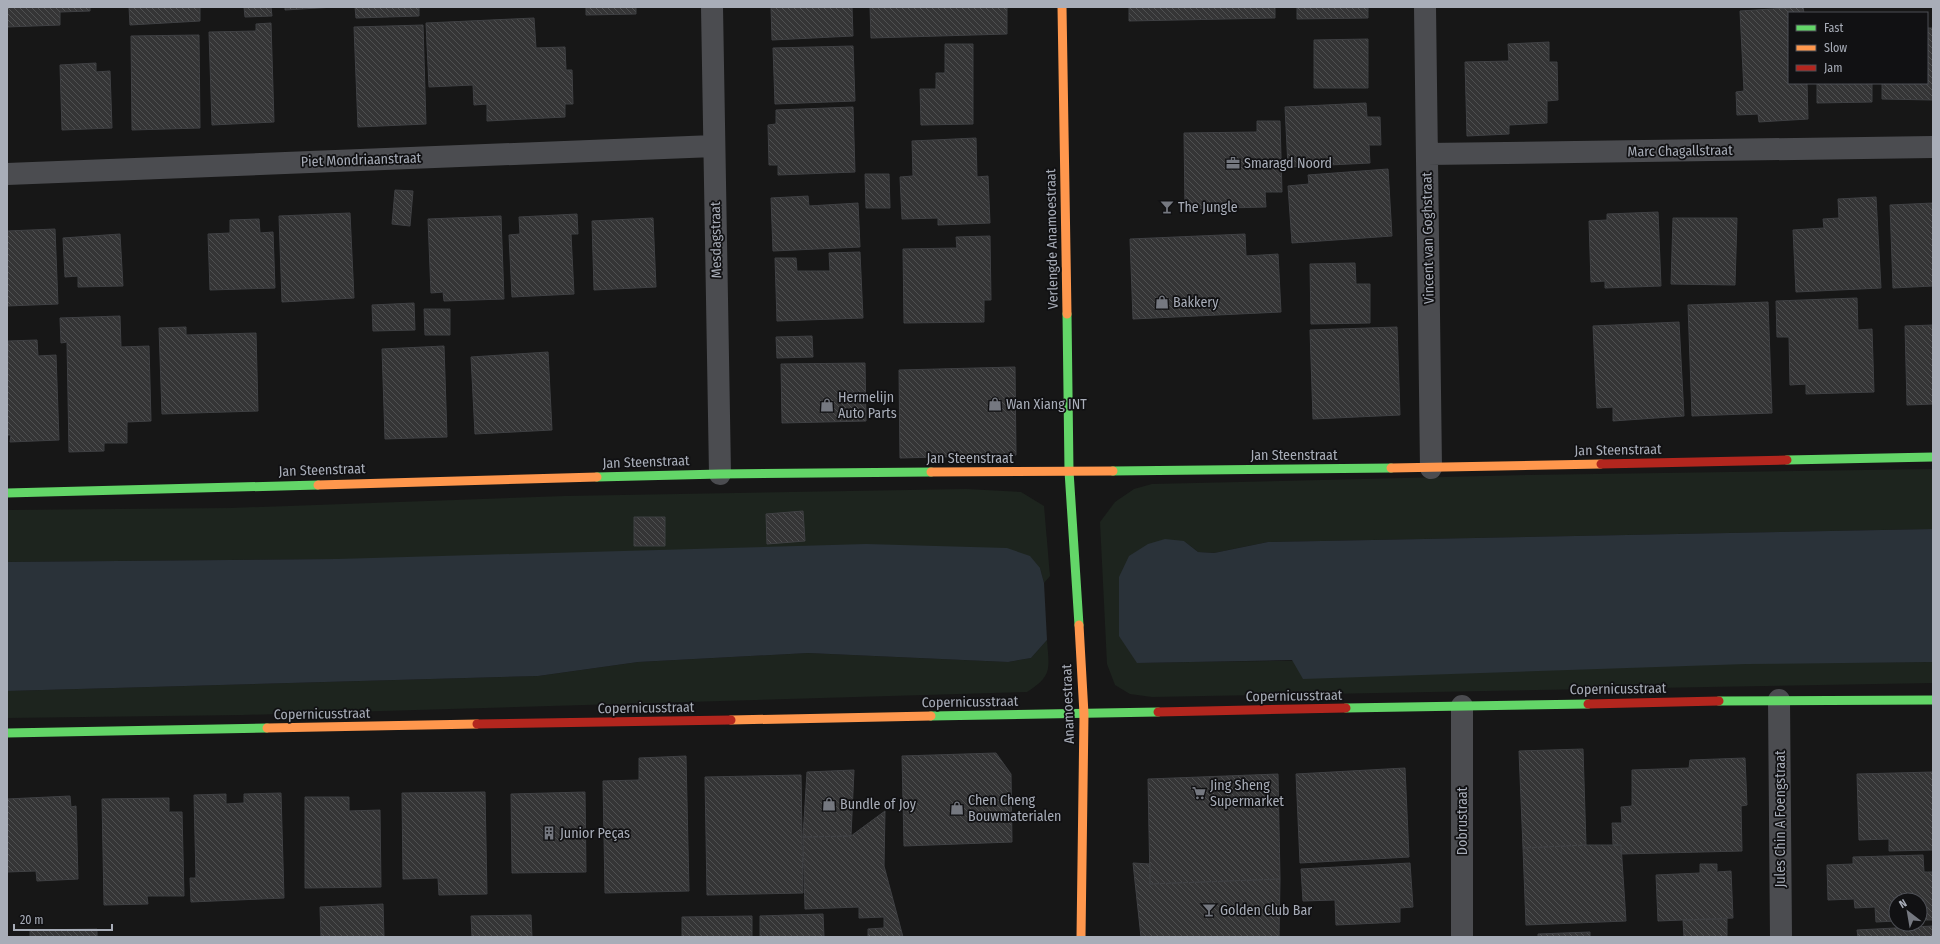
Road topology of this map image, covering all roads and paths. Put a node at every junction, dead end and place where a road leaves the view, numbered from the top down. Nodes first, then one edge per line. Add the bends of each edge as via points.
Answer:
1 (712, 7) edge
2 (1062, 7) edge
3 (1425, 7) edge
4 (714, 146) junction
5 (1933, 148) edge
6 (1427, 154) junction
7 (7, 174) edge
8 (1933, 457) edge
9 (1431, 468) junction
10 (1069, 471) junction
11 (720, 474) junction
12 (7, 493) edge
13 (1779, 700) junction
14 (1933, 700) edge
15 (1462, 706) junction
16 (1084, 714) junction
17 (7, 733) edge
18 (1081, 937) edge
19 (1462, 937) edge
20 (1781, 937) edge

1 - 4 street, Mesdagstraat
2 - 10 street, Verlengde Anamoestraat
3 - 6 street, Vincent van Goghstraat
4 - 7 street, Piet Mondriaanstraat
4 - 11 street, Mesdagstraat
5 - 6 street, Marc Chagallstraat
6 - 9 street, Vincent van Goghstraat
8 - 9 street, Jan Steenstraat
9 - 10 street, Jan Steenstraat
10 - 11 street, Jan Steenstraat
10 - 16 street, Anamoestraat
11 - 12 street, Jan Steenstraat
13 - 14 street, Copernicusstraat
13 - 15 street, Copernicusstraat
13 - 20 street, Jules Chin A Foengstraat
15 - 16 street, Copernicusstraat
15 - 19 street, Dobrustraat
16 - 17 street, Copernicusstraat
16 - 18 street, Anamoestraat

